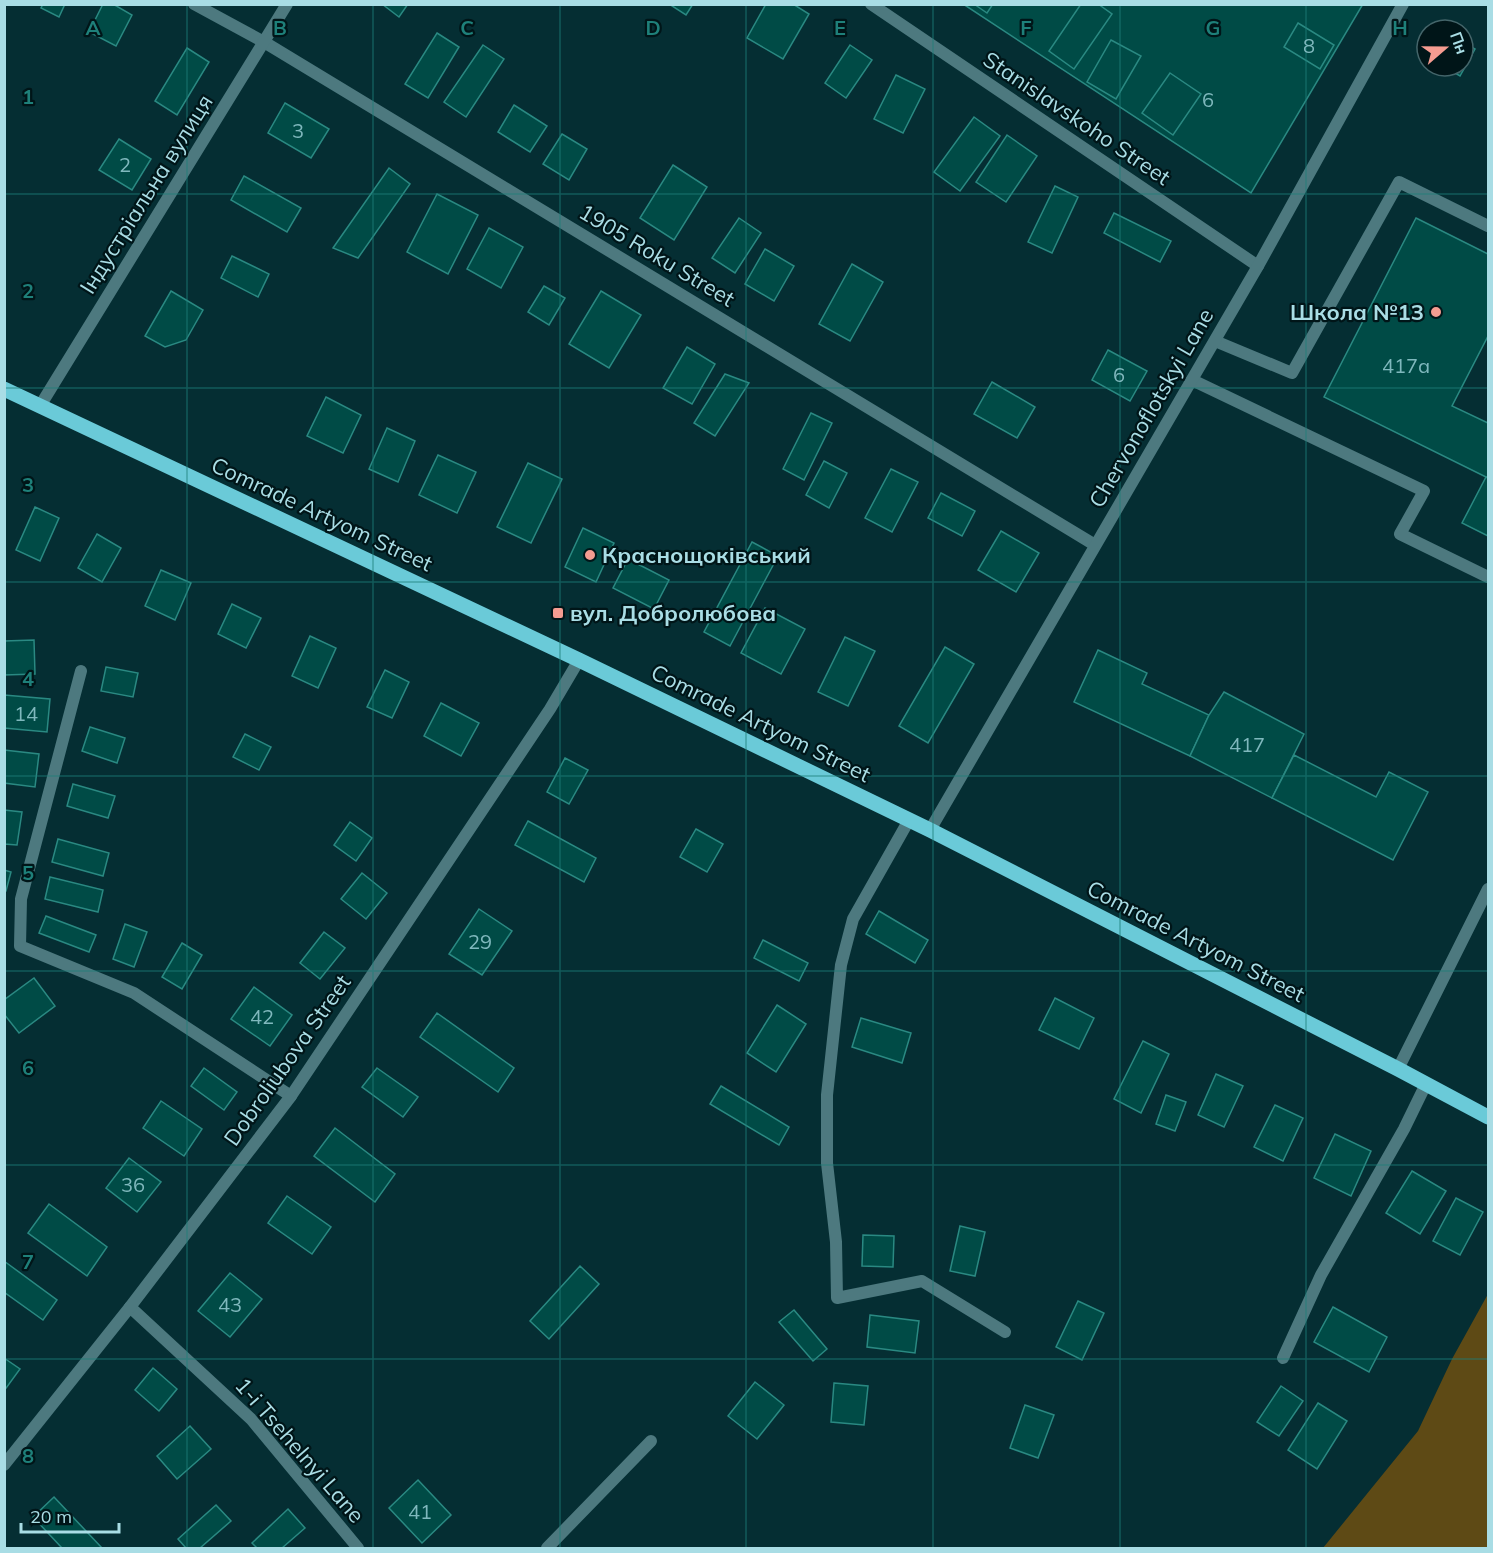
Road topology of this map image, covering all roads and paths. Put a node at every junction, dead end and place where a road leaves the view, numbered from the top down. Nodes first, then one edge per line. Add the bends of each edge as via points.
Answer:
1 (194, 4) edge
2 (287, 4) edge
3 (871, 4) edge
4 (1403, 4) edge
5 (264, 42) junction
6 (1488, 226) edge
7 (1258, 266) junction
8 (1215, 341) junction
9 (1192, 380) junction
10 (4, 389) edge
11 (40, 406) junction
12 (1095, 545) junction
13 (1488, 577) edge
14 (579, 660) junction
15 (81, 672) dead end
16 (909, 820) junction
17 (930, 830) junction
18 (1488, 889) edge
19 (1398, 1069) junction
20 (1426, 1084) junction
21 (291, 1096) junction
22 (1488, 1118) edge
23 (130, 1306) junction
24 (1005, 1332) dead end
25 (1283, 1358) dead end
26 (651, 1441) dead end
27 (4, 1465) edge
28 (358, 1548) edge
29 (547, 1548) edge

1 - 5 street, 1905 Roku Street
2 - 5 street, Індустріальна вулиця
3 - 7 street, Stanislavskoho Street
4 - 7 street, Chervonoflotskyi Lane
5 - 11 street, Індустріальна вулиця
5 - 12 street, 1905 Roku Street
6 - 8 street via 1400,182 1292,373
7 - 8 street, Chervonoflotskyi Lane
8 - 9 street, Chervonoflotskyi Lane
9 - 12 street, Chervonoflotskyi Lane
9 - 13 street via 1424,491 1400,534
10 - 11 main road, Comrade Artyom Street
11 - 14 main road, Comrade Artyom Street
12 - 17 street, Chervonoflotskyi Lane
14 - 16 main road, Comrade Artyom Street
14 - 21 street, Dobroliubova Street
15 - 21 street via 21,899 20,946 134,993
16 - 17 main road, Comrade Artyom Street
16 - 24 street via 853,919 841,965 827,1095 827,1163 836,1242 837,1298 922,1281
17 - 19 main road, Comrade Artyom Street
18 - 19 street
19 - 20 main road, Comrade Artyom Street
20 - 22 main road, Comrade Artyom Street
20 - 25 street via 1321,1275
21 - 23 street, Dobroliubova Street
23 - 27 street, Dobroliubova Street
23 - 28 street, 1-i Tsehelnyi Lane via 251,1419
26 - 29 street

